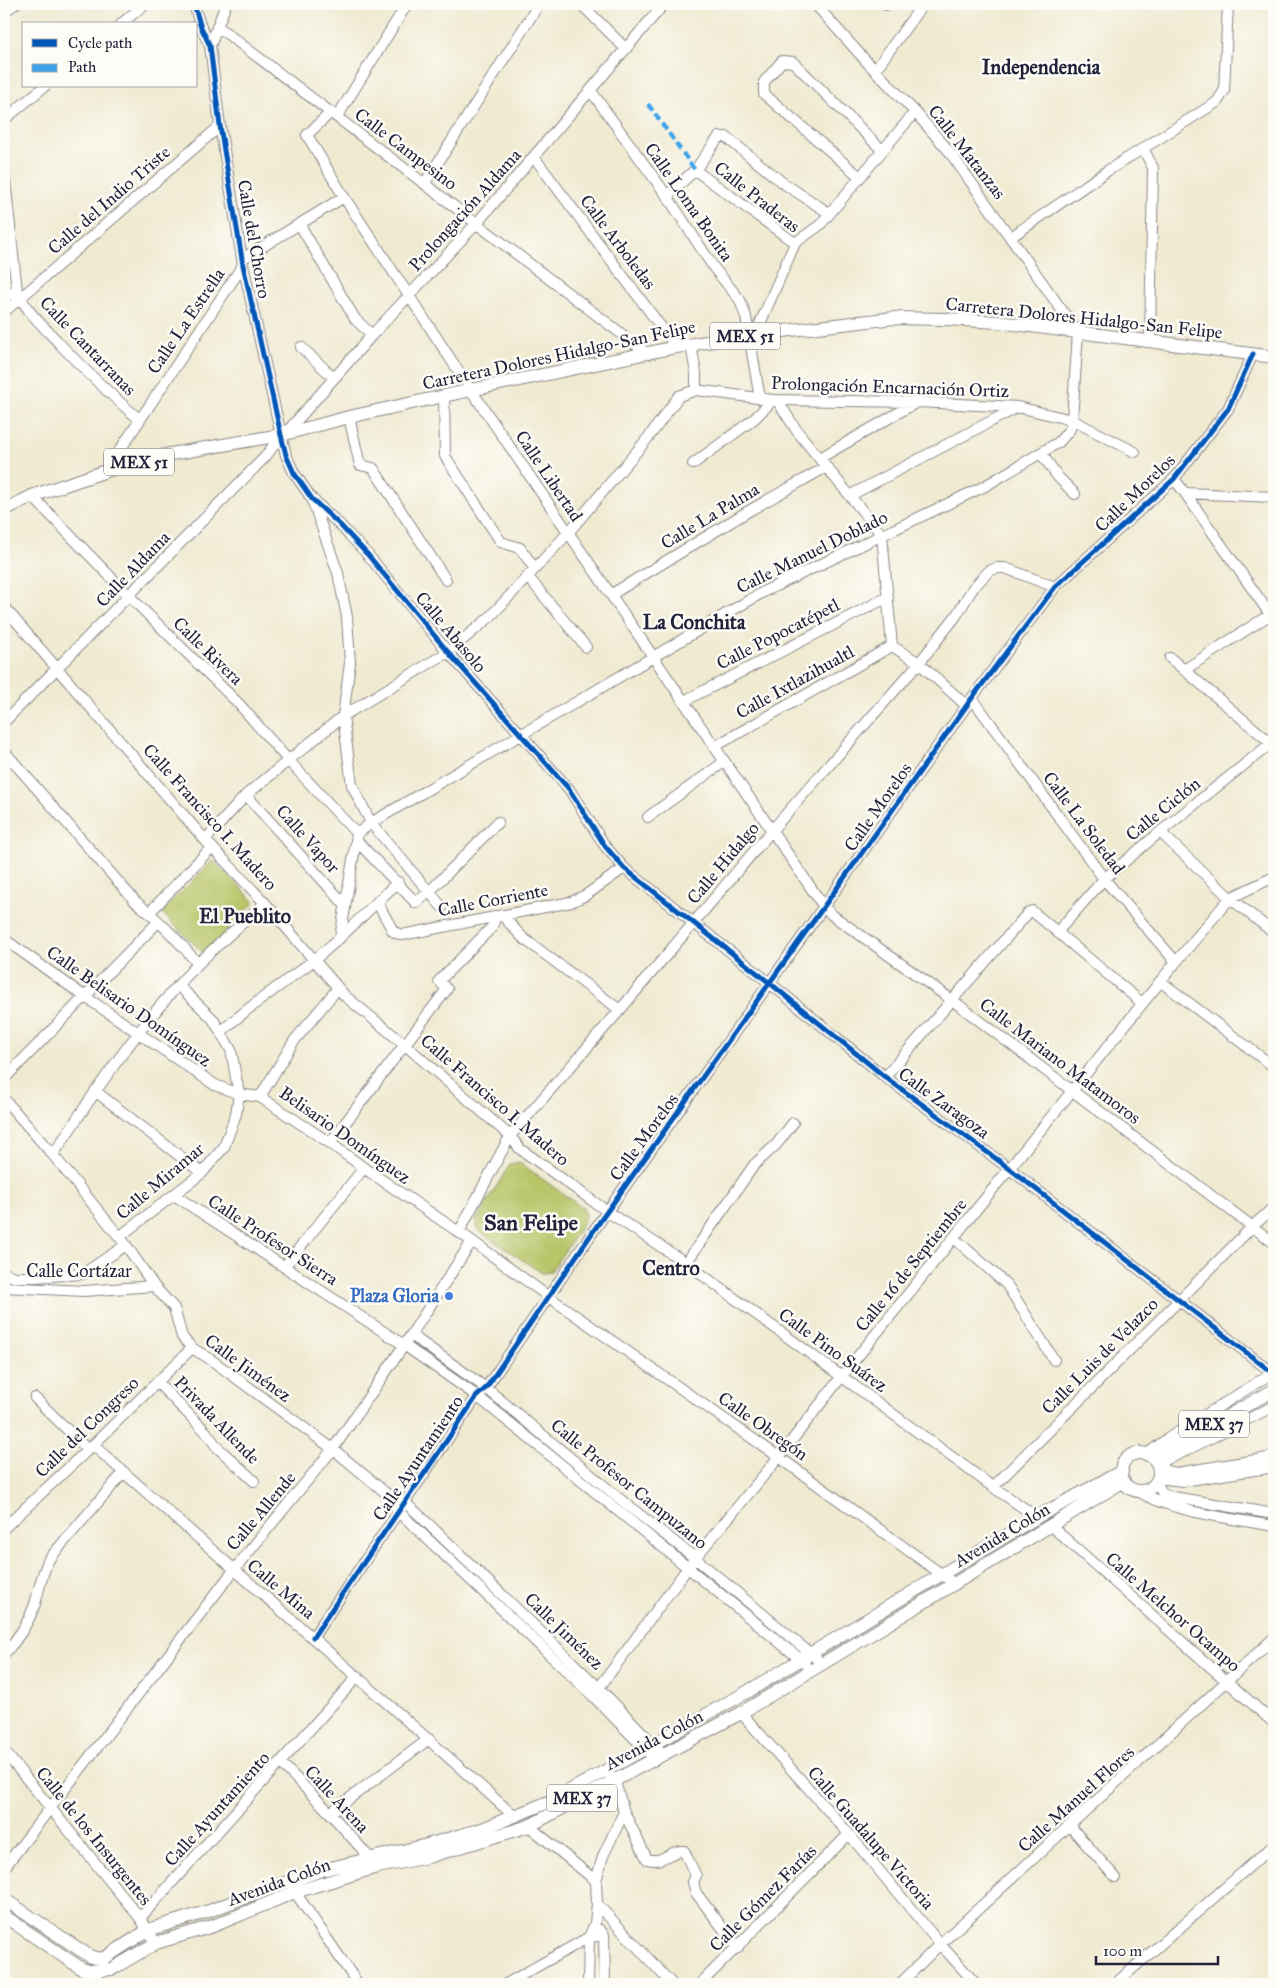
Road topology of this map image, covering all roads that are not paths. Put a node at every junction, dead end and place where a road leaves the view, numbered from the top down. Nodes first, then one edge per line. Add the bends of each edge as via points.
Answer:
1 (15, 4) edge
2 (145, 4) edge
3 (194, 4) edge
4 (226, 4) edge
5 (407, 4) edge
6 (539, 4) edge
7 (582, 4) edge
8 (664, 4) edge
9 (815, 4) edge
10 (922, 4) edge
11 (1228, 4) edge
12 (4, 12) edge
13 (123, 22) edge
14 (217, 26) junction
15 (210, 46) junction
16 (626, 49) junction
17 (875, 70) junction
18 (43, 88) edge
19 (591, 91) junction
20 (916, 112) junction
21 (334, 114) junction
22 (4, 120) edge
23 (220, 126) junction
24 (1143, 148) junction
25 (882, 150) junction
26 (534, 157) junction
27 (695, 170) junction
28 (4, 171) edge
29 (860, 177) junction
30 (425, 183) junction
31 (667, 196) junction
32 (344, 197) junction
33 (829, 213) junction
34 (476, 224) junction
35 (300, 225) junction
36 (1011, 238) junction
37 (796, 243) junction
38 (242, 262) junction
39 (18, 294) junction
40 (4, 296) edge
41 (410, 296) junction
42 (4, 312) edge
43 (1078, 334) junction
44 (372, 335) junction
45 (752, 335) junction
46 (1150, 342) junction
47 (691, 345) junction
48 (301, 347) dead end
49 (676, 347) junction
50 (648, 354) junction
51 (1253, 354) junction
52 (1274, 357) edge
53 (334, 378) junction
54 (472, 390) junction
55 (696, 390) junction
56 (444, 396) junction
57 (760, 399) junction
58 (775, 400) junction
59 (918, 402) junction
60 (1018, 407) junction
61 (349, 418) junction
62 (140, 420) junction
63 (1072, 420) junction
64 (283, 435) junction
65 (1041, 452) junction
66 (1135, 452) dead end
67 (820, 458) junction
68 (693, 464) dead end
69 (826, 467) junction
70 (106, 471) junction
71 (1174, 479) junction
72 (1185, 493) junction
73 (1075, 494) dead end
74 (851, 495) junction
75 (32, 496) junction
76 (1274, 497) edge
77 (312, 499) junction
78 (4, 510) edge
79 (568, 533) junction
80 (882, 535) junction
81 (535, 569) junction
82 (528, 577) junction
83 (446, 580) dead end
84 (1055, 587) junction
85 (612, 594) junction
86 (129, 596) junction
87 (888, 597) junction
88 (4, 607) edge
89 (1273, 616) edge
90 (586, 647) dead end
91 (894, 647) junction
92 (448, 652) junction
93 (654, 656) junction
94 (1170, 658) dead end
95 (917, 661) junction
96 (58, 669) junction
97 (1184, 670) junction
98 (684, 700) junction
99 (970, 702) junction
100 (343, 716) junction
101 (4, 722) edge
102 (521, 734) junction
103 (1273, 742) edge
104 (714, 747) junction
105 (4, 751) edge
106 (288, 760) junction
107 (725, 763) junction
108 (246, 795) junction
109 (648, 817) dead end
110 (498, 822) dead end
111 (371, 823) junction
112 (772, 830) junction
113 (1160, 832) junction
114 (356, 837) junction
115 (208, 844) junction
116 (605, 846) joint
117 (622, 866) junction
118 (1274, 877) edge
119 (1104, 879) junction
120 (398, 882) junction
121 (430, 891) junction
122 (1230, 898) junction
123 (377, 902) junction
124 (416, 902) joint
125 (265, 903) junction
126 (345, 905) junction
127 (442, 907) dead end
128 (824, 907) junction
129 (150, 912) junction
130 (499, 916) junction
131 (158, 922) junction
132 (693, 923) junction
133 (1058, 931) junction
134 (1274, 933) edge
135 (340, 938) junction
136 (4, 939) edge
137 (314, 960) junction
138 (1176, 962) junction
139 (198, 964) junction
140 (1160, 981) junction
141 (771, 984) junction
142 (178, 985) junction
143 (338, 988) junction
144 (84, 996) junction
145 (952, 1000) junction
146 (1142, 1003) junction
147 (620, 1010) junction
148 (139, 1032) junction
149 (221, 1032) junction
150 (404, 1044) junction
151 (1274, 1067) edge
152 (885, 1077) junction
153 (4, 1079) edge
154 (95, 1091) junction
155 (1073, 1091) junction
156 (239, 1094) junction
157 (260, 1097) junction
158 (4, 1099) edge
159 (792, 1123) dead end
160 (510, 1136) junction
161 (330, 1143) junction
162 (53, 1155) junction
163 (364, 1168) junction
164 (1010, 1169) junction
165 (202, 1173) junction
166 (174, 1195) junction
167 (1274, 1207) edge
168 (608, 1212) junction
169 (1253, 1226) junction
170 (459, 1232) junction
171 (954, 1238) junction
172 (123, 1241) junction
173 (472, 1241) junction
174 (1274, 1244) edge
175 (686, 1263) junction
176 (284, 1267) junction
177 (4, 1273) edge
178 (14, 1277) junction
179 (154, 1286) junction
180 (4, 1287) edge
181 (549, 1298) junction
182 (1178, 1300) junction
183 (411, 1335) junction
184 (404, 1345) junction
185 (192, 1348) junction
186 (1054, 1360) dead end
187 (1274, 1373) edge
188 (842, 1376) junction
189 (158, 1382) junction
190 (486, 1388) junction
191 (1274, 1390) edge
192 (477, 1396) junction
193 (35, 1398) dead end
194 (1274, 1406) edge
195 (91, 1447) junction
196 (333, 1449) junction
197 (554, 1451) junction
198 (779, 1457) junction
199 (1274, 1457) edge
200 (1155, 1467) junction
201 (1274, 1467) edge
202 (124, 1472) junction
203 (1123, 1476) junction
204 (254, 1481) dead end
205 (993, 1486) junction
206 (1136, 1490) junction
207 (401, 1507) junction
208 (623, 1508) junction
209 (1210, 1509) junction
210 (1274, 1514) edge
211 (1037, 1517) junction
212 (1050, 1526) junction
213 (1272, 1526) edge
214 (4, 1528) edge
215 (464, 1558) junction
216 (695, 1558) junction
217 (456, 1566) junction
218 (687, 1568) junction
219 (234, 1570) junction
220 (941, 1573) junction
221 (955, 1584) junction
222 (502, 1595) junction
223 (495, 1603) junction
224 (312, 1637) junction
225 (1274, 1638) edge
226 (4, 1654) edge
227 (806, 1657) junction
228 (563, 1660) junction
229 (817, 1667) junction
230 (358, 1676) junction
231 (1228, 1682) junction
232 (596, 1692) junction
233 (741, 1713) junction
234 (1274, 1723) edge
235 (429, 1739) junction
236 (649, 1746) junction
237 (4, 1752) edge
238 (660, 1757) junction
239 (282, 1763) junction
240 (605, 1771) junction
241 (615, 1782) junction
242 (51, 1809) junction
243 (624, 1812) junction
244 (330, 1813) junction
245 (516, 1817) junction
246 (529, 1826) junction
247 (1070, 1826) junction
248 (849, 1834) junction
249 (1274, 1845) edge
250 (369, 1858) junction
251 (4, 1868) edge
252 (1115, 1877) dead end
253 (596, 1881) junction
254 (295, 1892) junction
255 (4, 1899) edge
256 (597, 1904) junction
257 (208, 1911) junction
258 (4, 1916) edge
259 (140, 1918) junction
260 (595, 1923) junction
261 (44, 1925) junction
262 (213, 1926) junction
263 (148, 1930) junction
264 (604, 1935) junction
265 (589, 1937) junction
266 (36, 1938) junction
267 (156, 1943) junction
268 (940, 1944) junction
269 (738, 1948) junction
270 (90, 1971) junction
271 (101, 1984) edge
272 (358, 1984) edge
273 (506, 1984) edge
274 (588, 1984) edge
275 (605, 1984) edge
276 (672, 1984) edge
277 (700, 1984) edge
278 (900, 1984) edge
279 (976, 1984) edge
280 (1115, 1984) edge

1 - 12 street
2 - 13 street
3 - 15 street
4 - 14 street
5 - 21 street
6 - 30 street
7 - 16 street
8 - 16 street, Prolongación Aldama
9 - 17 street, Calle Matanzas
10 - 17 street
11 - 24 street via 1224,91 1217,102
14 - 15 street
14 - 21 street, Calle Campesino
15 - 23 street, Calle del Chorro
16 - 19 street, Prolongación Aldama
17 - 20 street, Calle Matanzas
18 - 22 street
19 - 26 street, Prolongación Aldama
19 - 31 street, Calle Loma Bonita
20 - 25 street
20 - 36 street, Calle Matanzas via 949,151
21 - 30 street, Calle Campesino
21 - 32 street, Calle Libertad via 307,135
23 - 38 street, Calle del Chorro
23 - 39 street, Calle del Indio Triste
24 - 36 street
24 - 46 street via 1153,168
25 - 29 street
25 - 29 street via 793,62 782,61 764,82 764,94
26 - 34 street, Prolongación Aldama
26 - 49 street, Calle Arboledas
27 - 31 street
27 - 33 street via 719,137 726,137 783,183
27 - 37 street, Calle Praderas
28 - 39 street, Calle Cantarranas
29 - 33 street
30 - 34 street, Calle Campesino
31 - 45 street, Calle Loma Bonita via 714,268 740,300
32 - 35 street, Calle La Estrella
32 - 41 street, Calle Libertad
33 - 37 street via 820,225
34 - 41 street, Prolongación Aldama
34 - 50 street, Calle Campesino
35 - 38 street, Calle La Estrella
35 - 44 street via 355,319
36 - 43 street, Calle Matanzas
37 - 45 street, Calle Praderas
38 - 62 street, Calle La Estrella
38 - 64 street, Calle del Chorro
39 - 40 street, Calle del Indio Triste
39 - 42 street
39 - 62 street, Calle Cantarranas via 31,315 98,384
41 - 44 street, Prolongación Aldama
41 - 54 street, Calle Libertad
43 - 45 main road, Carretera Dolores Hidalgo-San Felipe / MEX 51 via 998,322 894,318
43 - 46 main road, Carretera Dolores Hidalgo-San Felipe / MEX 51
43 - 63 street, Calle Manuel Doblado
44 - 53 street, Prolongación Aldama
45 - 47 main road, Carretera Dolores Hidalgo-San Felipe / MEX 51
45 - 57 street, Calle Loma Bonita
46 - 51 main road, Carretera Dolores Hidalgo-San Felipe / MEX 51
47 - 49 main road, Carretera Dolores Hidalgo-San Felipe / MEX 51
47 - 55 street
48 - 53 street
49 - 50 main road, Carretera Dolores Hidalgo-San Felipe / MEX 51
50 - 54 main road, Carretera Dolores Hidalgo-San Felipe / MEX 51
51 - 52 main road, MEX 51
51 - 71 street, Calle Morelos via 1228,409
53 - 64 street, Prolongación Aldama
54 - 56 main road, Carretera Dolores Hidalgo-San Felipe / MEX 51
54 - 79 street, Calle Libertad
55 - 57 street, Prolongación Encarnación Ortiz
55 - 79 street via 679,396
56 - 61 main road, Carretera Dolores Hidalgo-San Felipe / MEX 51
56 - 81 street via 445,456 501,542 520,548
57 - 58 street, Prolongación Encarnación Ortiz
58 - 59 street, Prolongación Encarnación Ortiz
58 - 67 street
58 - 68 street
59 - 60 street, Prolongación Encarnación Ortiz
59 - 67 street
60 - 63 street, Prolongación Encarnación Ortiz
60 - 74 street
61 - 64 main road, Carretera Dolores Hidalgo-San Felipe / MEX 51
61 - 83 street via 360,465 373,468 380,476
62 - 70 street, Calle La Estrella
63 - 65 street, Calle Manuel Doblado via 1070,429 1060,442
63 - 66 street, Prolongación Encarnación Ortiz
64 - 70 main road, Carretera Dolores Hidalgo-San Felipe / MEX 51 via 165,455
64 - 77 street, Calle Abasolo via 286,455 294,473
64 - 86 street, Calle Aldama
65 - 73 street via 1058,477
65 - 80 street, Calle Manuel Doblado via 985,486
67 - 69 street
69 - 74 street
69 - 85 street, Calle La Palma
70 - 75 main road, Carretera Dolores Hidalgo-San Felipe / MEX 51
71 - 72 street
71 - 84 street, Calle Morelos
72 - 76 street
72 - 89 street
74 - 80 street
75 - 78 main road, Carretera Dolores Hidalgo-San Felipe / MEX 51
75 - 86 street, Calle Rivera
77 - 92 street, Calle Abasolo via 368,555
77 - 100 street via 338,573 347,617 350,663
79 - 81 street
79 - 85 street, Calle Libertad
80 - 87 street
80 - 93 street, Calle Manuel Doblado via 765,591
81 - 82 street
82 - 90 street
82 - 92 street via 490,617
84 - 95 street, Calle Hidalgo via 1005,568 989,571
84 - 99 street, Calle Morelos
85 - 93 street, Calle Libertad
86 - 96 street, Calle Aldama
86 - 106 street, Calle Rivera via 239,704
87 - 91 street
87 - 98 street, Calle Popocatépetl
88 - 96 street, Calle Francisco I. Madero
89 - 97 street
91 - 95 street, Calle La Soledad
91 - 104 street, Calle Ixtlazihualtl
92 - 100 street
92 - 102 street, Calle Abasolo
93 - 98 street, Calle Libertad
93 - 102 street, Calle Manuel Doblado
94 - 97 street
95 - 99 street, Calle La Soledad
95 - 112 street, Calle Hidalgo
96 - 101 street, Calle Aldama
96 - 115 street, Calle Francisco I. Madero
97 - 103 street
98 - 104 street, Calle Libertad
99 - 119 street, Calle La Soledad
99 - 128 street, Calle Morelos
100 - 106 street
100 - 111 street via 352,785
102 - 111 street, Calle Manuel Doblado
102 - 116 street, Calle Abasolo via 569,789
103 - 113 street, Calle Ciclón
104 - 107 street, Calle Libertad
105 - 129 street via 135,901
106 - 108 street
106 - 114 street, Calle Rivera
107 - 109 street
107 - 112 street, Calle Libertad
108 - 115 street
108 - 126 street, Calle Vapor
110 - 121 street, Calle Corriente
111 - 114 street, Calle Manuel Doblado
111 - 121 street
112 - 128 street, Calle Mariano Matamoros
112 - 132 street, Calle Hidalgo
113 - 119 street, Calle Ciclón
113 - 122 street
114 - 120 street, Calle Rivera
114 - 126 street
115 - 125 street, Calle Francisco I. Madero
115 - 129 street
116 - 117 street, Calle Zaragoza
117 - 130 street, Calle Corriente via 572,902
117 - 132 street, Calle Zaragoza
118 - 122 street, Calle 16 de Septiembre
119 - 133 street, Calle Ciclón
119 - 138 street, Calle La Soledad
120 - 123 street
120 - 124 street, Calle Rivera
121 - 124 street, Calle Corriente
121 - 127 street
122 - 134 street
122 - 138 street, Calle 16 de Septiembre
123 - 130 street, Calle Corriente via 393,931 402,935
123 - 135 street
125 - 137 street, Calle Francisco I. Madero
125 - 139 street
126 - 135 street
128 - 141 street, Calle Morelos
128 - 145 street, Calle Mariano Matamoros
129 - 131 street
130 - 147 street via 523,938
130 - 150 street via 439,981 447,989
131 - 139 street via 179,940
131 - 144 street
132 - 141 street, Calle Zaragoza
132 - 147 street, Calle Hidalgo
133 - 145 street via 1032,911 1028,913
133 - 146 street
135 - 137 street
136 - 144 street, Calle Belisario Domínguez
137 - 143 street, Calle Francisco I. Madero
137 - 149 street via 252,1004
138 - 140 street, Calle 16 de Septiembre
139 - 142 street
140 - 146 street, Calle 16 de Septiembre
140 - 151 street
141 - 152 street, Calle Zaragoza
141 - 168 street, Calle Morelos
142 - 148 street
142 - 149 street via 213,1019
143 - 150 street, Calle Francisco I. Madero
143 - 157 street, Belisario Domínguez via 294,1041
144 - 148 street, Calle Belisario Domínguez
144 - 153 street
145 - 152 street
145 - 155 street, Calle Mariano Matamoros
146 - 155 street, Calle 16 de Septiembre
147 - 160 street, Calle Hidalgo
148 - 154 street
148 - 156 street, Calle Belisario Domínguez via 214,1085
149 - 156 street via 231,1050
150 - 160 street, Calle Francisco I. Madero
150 - 161 street
152 - 164 street, Calle Zaragoza
154 - 162 street
154 - 165 street
155 - 164 street, Calle 16 de Septiembre
155 - 169 street, Calle Mariano Matamoros
156 - 157 street, Calle Belisario Domínguez
156 - 165 street, Calle Miramar via 236,1114 224,1147
157 - 161 street, Belisario Domínguez
158 - 162 street, Calle Jiménez
159 - 175 street via 776,1146 754,1165
160 - 168 street, Calle Francisco I. Madero via 526,1154
160 - 170 street, Calle Hidalgo
161 - 163 street, Belisario Domínguez
162 - 172 street, Calle Jiménez
163 - 170 street, Belisario Domínguez
163 - 176 street
164 - 171 street, Calle 16 de Septiembre
164 - 182 street, Calle Zaragoza
165 - 166 street, Calle Miramar
166 - 172 street, Calle Miramar
166 - 176 street, Calle Profesor Sierra
167 - 169 street, Calle Luis de Velazco
168 - 175 street, Calle Pino Suárez
168 - 181 street, Calle Morelos
169 - 174 street, Calle Mariano Matamoros
169 - 182 street, Calle Luis de Velazco
170 - 173 street, Belisario Domínguez
171 - 186 street via 1007,1284
171 - 188 street, Calle 16 de Septiembre
172 - 178 street, Calle Miramar via 83,1274
172 - 179 street, Calle Jiménez
173 - 181 street
173 - 183 street, Calle Allende
175 - 188 street, Calle Pino Suárez
176 - 184 street, Calle Profesor Sierra
177 - 178 street, Calle Miramar
178 - 180 street, Calle Cortázar
179 - 180 street, Calle Cortázar via 84,1291
179 - 185 street, Calle Jiménez via 174,1308 182,1337
181 - 190 street, Calle Ayuntamiento
181 - 198 street, Calle Obregón
182 - 187 street, Calle Zaragoza
182 - 205 street, Calle Luis de Velazco
183 - 184 street, Calle Allende
183 - 190 street, Calle Profesor Campuzano
184 - 192 street, Calle Profesor Campuzano
184 - 196 street, Calle Allende
185 - 189 street, Calle del Congreso
185 - 196 street, Calle Jiménez
187 - 200 street via 1167,1439
188 - 198 street, Calle 16 de Septiembre
188 - 205 street, Calle Pino Suárez
189 - 195 street, Calle del Congreso
189 - 204 street, Privada Allende via 217,1447
190 - 192 street, Calle Ayuntamiento
190 - 197 street, Calle Profesor Campuzano
191 - 200 main road, MEX 37
192 - 197 street, Calle Profesor Campuzano
192 - 207 street, Calle Ayuntamiento
193 - 195 street, Calle Mina
194 - 200 street
195 - 202 street, Calle Mina
195 - 214 street, Calle del Congreso
196 - 207 street, Calle Jiménez
196 - 219 street, Calle Allende
197 - 208 street, Calle Profesor Campuzano
198 - 216 street, Calle 16 de Septiembre
198 - 220 street, Calle Obregón
199 - 200 street via 1177,1473
200 - 201 street via 1183,1481
200 - 203 main road, MEX 37 via 1135,1454 1123,1465
200 - 206 main road, MEX 37 via 1147,1489
200 - 209 street via 1164,1495
202 - 219 street, Calle Mina
202 - 226 street via 49,1559 24,1628
203 - 206 main road via 1129,1487
203 - 211 main road, Avenida Colón / MEX 37
203 - 212 main road, Avenida Colón / MEX 37
205 - 211 street, Calle Pino Suárez
206 - 209 street via 1151,1499
207 - 215 street, Calle Jiménez
207 - 217 street, Calle Jiménez
207 - 224 street, Calle Ayuntamiento
208 - 216 street, Calle Profesor Campuzano
208 - 218 street, Calle Profesor Campuzano
209 - 210 street
209 - 213 street
210 - 213 street
211 - 220 main road, Avenida Colón / MEX 37
212 - 221 main road, Avenida Colón / MEX 37
212 - 231 street, Calle Melchor Ocampo
215 - 217 street
215 - 222 street, Calle Jiménez
216 - 218 street, Calle 16 de Septiembre
216 - 227 street, Calle Profesor Campuzano
217 - 223 street, Calle Jiménez
218 - 227 street, Calle Profesor Campuzano
218 - 232 street, Calle 16 de Septiembre
219 - 224 street, Calle Mina
219 - 242 street, Calle Allende
220 - 221 street, Calle Obregón
220 - 227 main road, Avenida Colón / MEX 37
221 - 229 main road, Avenida Colón / MEX 37
222 - 223 street
222 - 228 street, Calle Jiménez
223 - 228 street, Calle Jiménez
224 - 230 street, Calle Mina
225 - 231 street, Calle Manuel Flores
227 - 229 street, Calle Profesor Campuzano
227 - 236 main road, Avenida Colón / MEX 37
228 - 232 street, Calle Jiménez
229 - 233 main road, Avenida Colón / MEX 37
230 - 235 street, Calle Mina
230 - 239 street, Calle Ayuntamiento
231 - 234 street, Calle Melchor Ocampo
231 - 247 street, Calle Manuel Flores
232 - 236 street, Calle Jiménez
233 - 238 main road, Avenida Colón / MEX 37
233 - 248 street, Calle Guadalupe Victoria
235 - 244 street
235 - 245 street, Calle Mina
236 - 238 street, Calle Jiménez
236 - 240 main road, Avenida Colón / MEX 37
237 - 242 street, Calle de los Insurgentes
238 - 241 main road, Avenida Colón / MEX 37
239 - 244 street, Calle Arena
239 - 259 street, Calle Ayuntamiento
240 - 241 street
240 - 245 main road, Avenida Colón / MEX 37
241 - 243 street
241 - 246 main road, Avenida Colón / MEX 37
242 - 251 street, Calle Allende
242 - 259 street, Calle de los Insurgentes
243 - 253 street via 603,1856
243 - 269 street via 647,1859 657,1862 684,1851 696,1876 696,1893
244 - 250 street, Calle Arena
245 - 250 main road, Avenida Colón / MEX 37 via 428,1845
246 - 253 street
246 - 254 main road, Avenida Colón / MEX 37
247 - 252 street
247 - 268 street, Calle Manuel Flores
248 - 268 street, Calle Guadalupe Victoria
248 - 269 street, Calle Gómez Farías
249 - 280 street
250 - 257 main road, Avenida Colón / MEX 37 via 322,1870
253 - 256 street
254 - 262 main road, Avenida Colón / MEX 37
254 - 272 street
255 - 261 main road, Avenida Colón / MEX 37
256 - 260 street
256 - 276 street
257 - 262 main road
257 - 263 main road, Avenida Colón / MEX 37
258 - 266 main road
259 - 263 street, Calle de los Insurgentes
260 - 264 street
260 - 265 street
261 - 263 main road, Avenida Colón / MEX 37 via 99,1960 108,1958
261 - 266 main road
262 - 267 main road, Avenida Colón / MEX 37
263 - 267 street, Calle de los Insurgentes
264 - 265 street
264 - 275 street
265 - 273 street
265 - 274 street
266 - 270 main road
267 - 270 main road, Avenida Colón / MEX 37 via 112,1969
268 - 278 street, Calle Manuel Flores
268 - 279 street, Calle Guadalupe Victoria
269 - 277 street, Calle Gómez Farías
270 - 271 street

